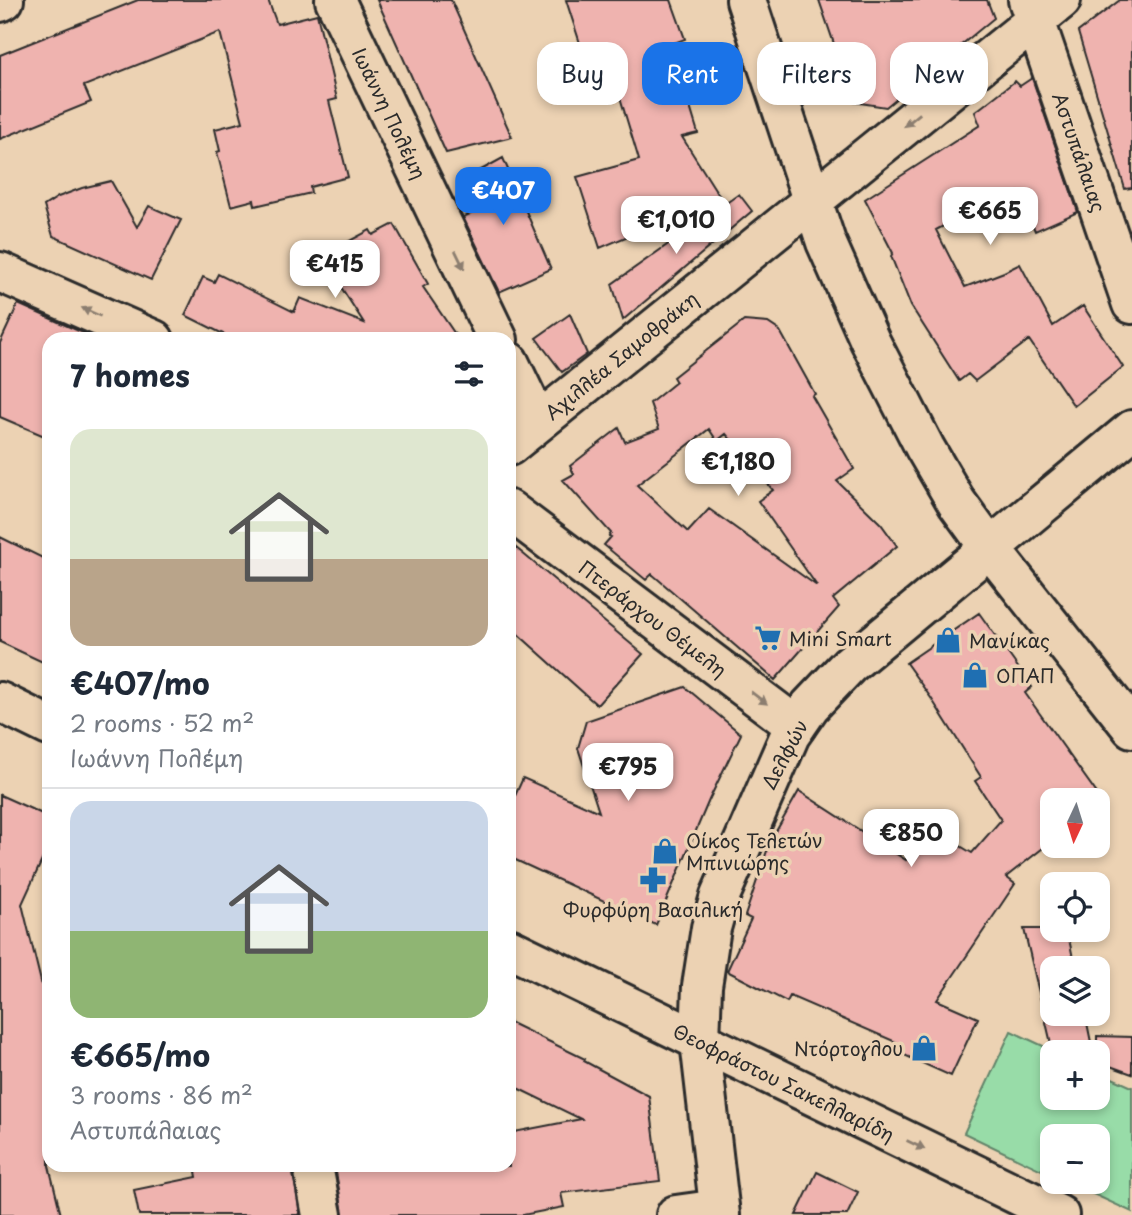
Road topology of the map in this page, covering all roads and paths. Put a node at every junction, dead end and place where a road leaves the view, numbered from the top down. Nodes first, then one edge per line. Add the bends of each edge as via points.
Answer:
1 (335, 0) edge
2 (746, 0) edge
3 (1041, 7) edge
4 (812, 201) junction
5 (0, 272) edge
6 (1132, 304) edge
7 (136, 332) edge
8 (494, 332) edge
9 (516, 376) edge
10 (538, 422) junction
11 (1132, 430) edge
12 (516, 440) edge
13 (516, 515) edge
14 (989, 547) junction
15 (0, 702) edge
16 (42, 723) edge
17 (796, 726) junction
18 (1132, 729) edge
19 (516, 951) edge
20 (700, 1041) junction
21 (314, 1172) edge
22 (720, 1212) edge
23 (322, 1215) edge
24 (676, 1215) edge
25 (1059, 1215) edge

1 -> 8 street, Ιωάννη Πολέμη
2 - 4 street
3 -> 4 street, Αχιλλέα Σαμοθράκη
3 - 6 street, Αστυπάλαιας
4 - 10 street, Αχιλλέα Σαμοθράκη
4 - 14 street via 847,293 925,448
7 -> 5 street
9 - 10 street
10 - 12 street, Αχιλλέα Σαμοθράκη
11 - 14 street, Δελφών
13 -> 17 street, Πτεράρχου Θέμελη
14 - 17 street, Δελφών via 849,665
14 - 18 street
15 - 16 street
17 - 20 street, Δελφών via 714,916 702,986
19 - 20 street, Θεοφράστου Σακελλαρίδη
20 - 22 street, Δελφών
20 -> 25 street, Θεοφράστου Σακελλαρίδη
21 - 23 street
22 - 24 street

